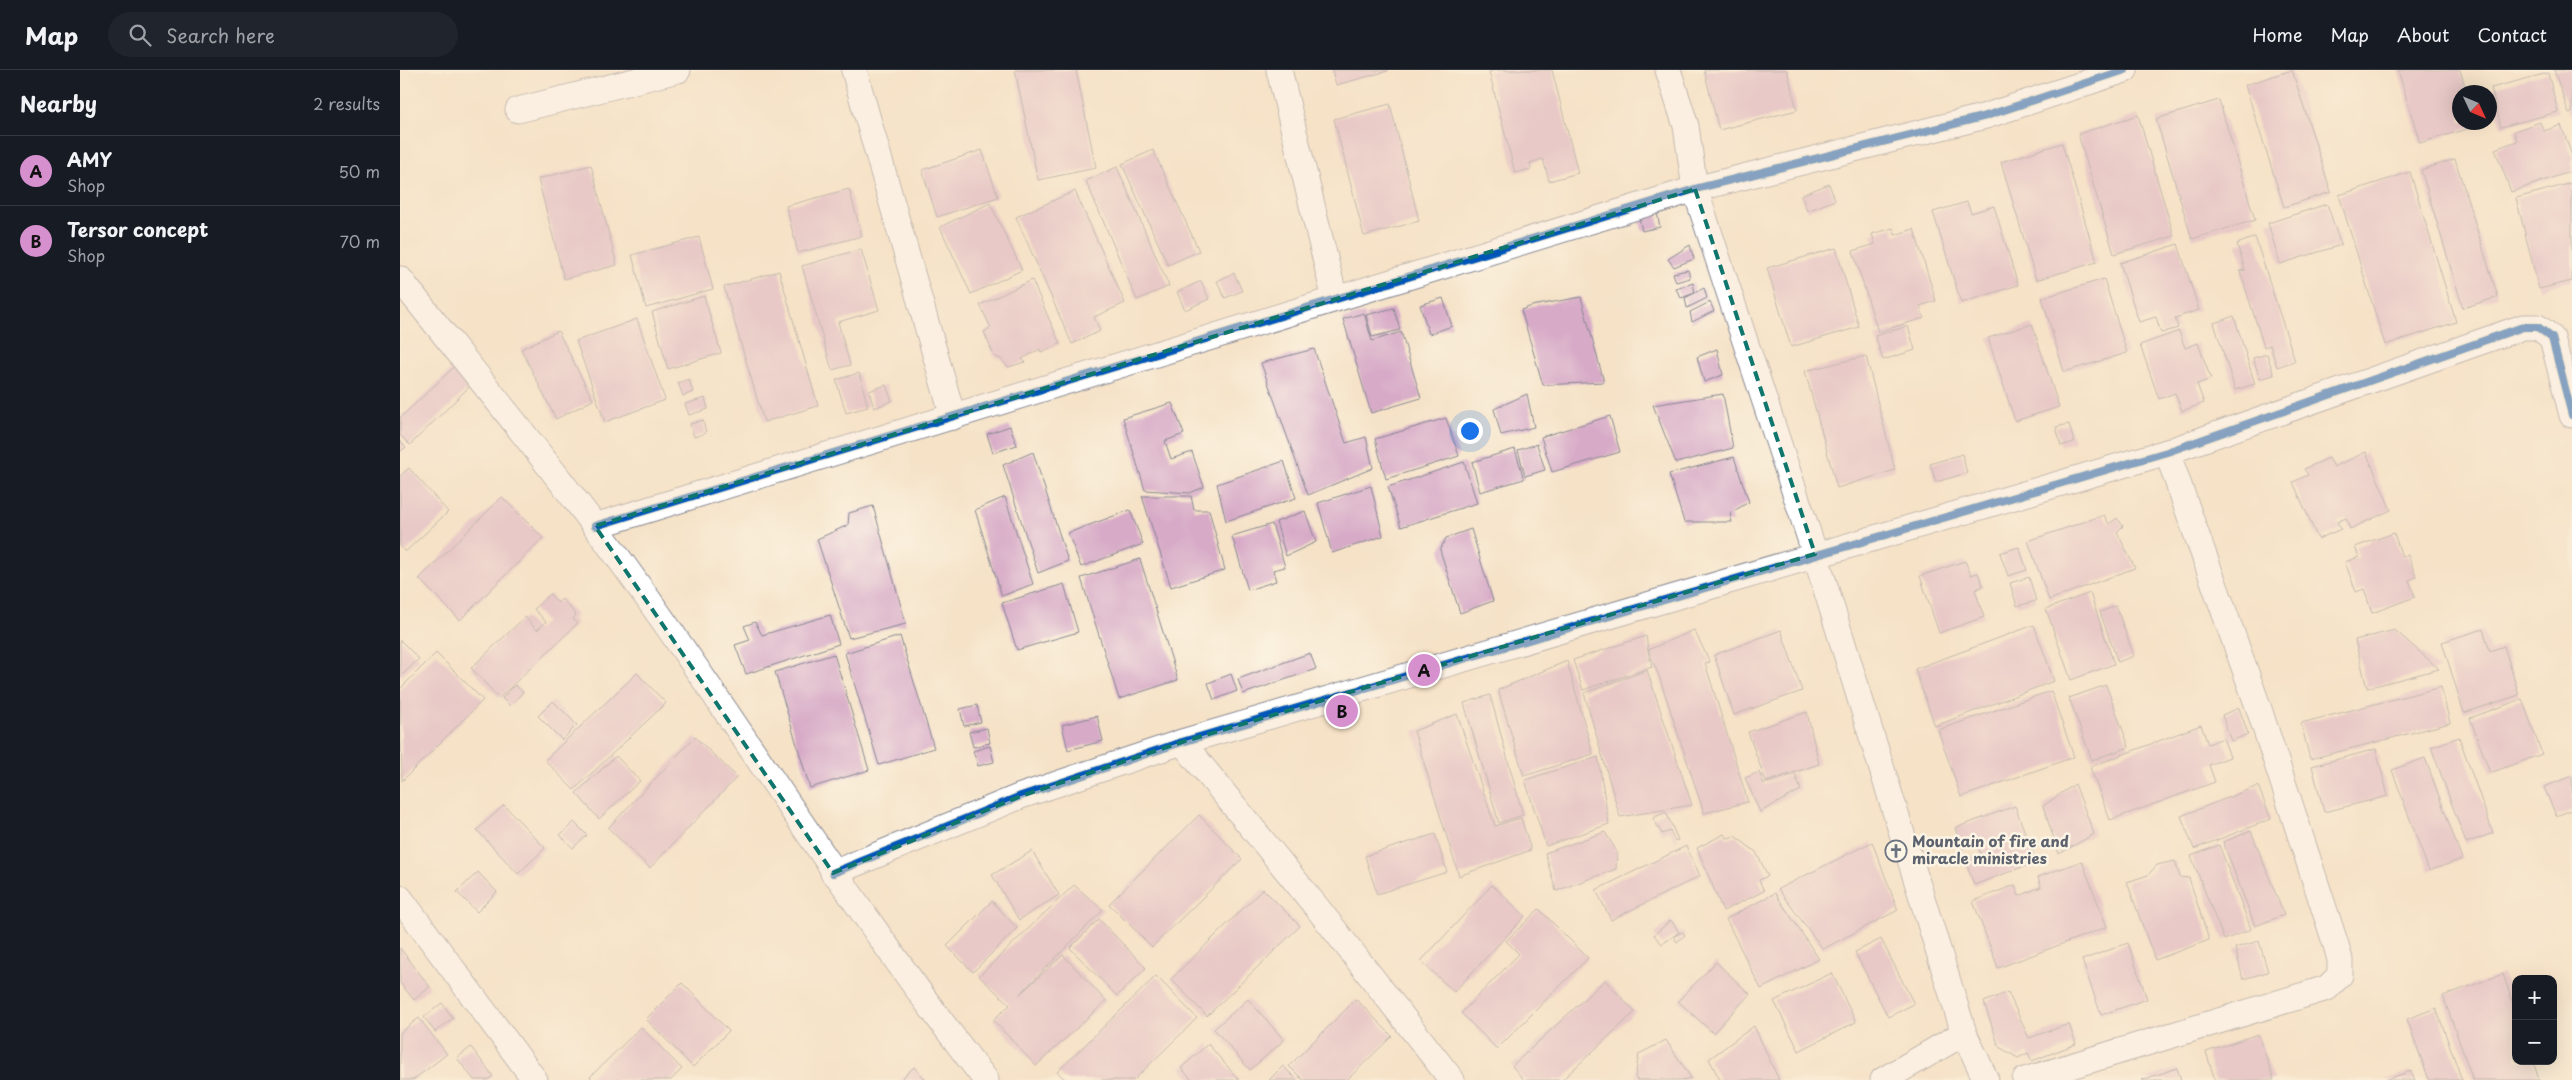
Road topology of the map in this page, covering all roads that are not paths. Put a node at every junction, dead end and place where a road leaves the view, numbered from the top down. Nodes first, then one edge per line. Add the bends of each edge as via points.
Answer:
1 (678, 70) edge
2 (854, 70) edge
3 (1279, 70) edge
4 (1668, 70) edge
5 (2125, 70) edge
6 (518, 110) dead end
7 (1695, 189) junction
8 (400, 279) edge
9 (1335, 299) junction
10 (2572, 415) edge
11 (953, 416) junction
12 (2166, 452) junction
13 (595, 526) junction
14 (1815, 554) junction
15 (1182, 742) junction
16 (833, 873) junction
17 (400, 898) edge
18 (1964, 1032) junction
19 (535, 1080) edge
20 (986, 1080) edge
21 (1452, 1080) edge
22 (1883, 1080) edge
23 (1986, 1080) edge
24 (2026, 1080) edge

1 - 6 street
2 - 11 street
3 - 9 street
4 - 7 street via 1686,126
5 - 7 street via 1986,116
7 - 9 street
7 - 14 street
8 - 13 street
9 - 11 street
10 - 12 street via 2552,338 2538,327 2523,327
11 - 13 street
12 - 14 street
12 - 24 street via 2259,709 2336,945 2340,975 2327,988
13 - 16 street via 719,702
14 - 15 street
14 - 18 street
15 - 16 street via 1021,796
15 - 21 street
16 - 20 street
17 - 19 street
18 - 22 street
18 - 23 street

